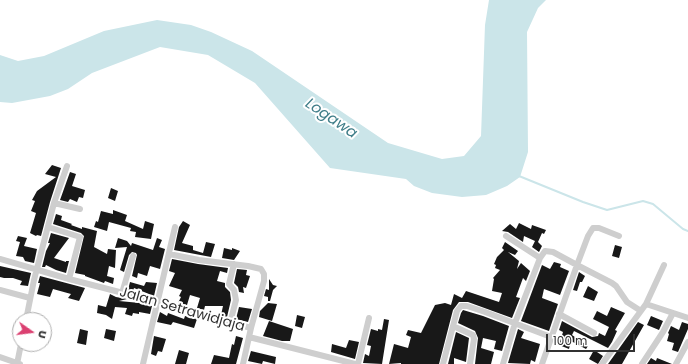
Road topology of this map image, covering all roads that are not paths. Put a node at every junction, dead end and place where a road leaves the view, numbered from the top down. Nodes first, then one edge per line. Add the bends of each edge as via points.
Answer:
1 (67, 166) dead end
2 (54, 203) junction
3 (80, 209) dead end
4 (48, 226) junction
5 (175, 227) dead end
6 (506, 236) dead end
7 (619, 236) dead end
8 (169, 254) junction
9 (133, 256) dead end
10 (540, 258) junction
11 (0, 259) edge
12 (234, 264) junction
13 (577, 265) junction
14 (664, 265) dead end
15 (37, 270) junction
16 (68, 279) junction
17 (0, 290) edge
18 (122, 292) junction
19 (30, 298) junction
20 (158, 302) junction
21 (646, 304) junction
22 (640, 311) junction
23 (27, 312) edge
24 (672, 313) junction
25 (559, 314) junction
26 (369, 318) dead end
27 (688, 318) edge
28 (230, 322) junction
29 (515, 323) junction
30 (453, 326) junction
31 (251, 328) junction
32 (594, 333) dead end
33 (249, 337) junction
34 (551, 337) junction
35 (688, 342) edge
36 (20, 352) edge
37 (327, 356) junction
38 (0, 357) edge
39 (18, 364) edge
40 (143, 364) edge
41 (243, 364) edge
42 (325, 364) edge
43 (356, 364) edge
44 (443, 364) edge
45 (470, 364) edge
46 (503, 364) edge
47 (542, 364) edge
48 (602, 364) edge
49 (642, 364) edge
50 (676, 364) edge

1 - 2 street
2 - 3 street
2 - 4 street
4 - 15 street
4 - 16 street via 80,237
5 - 8 street
6 - 10 street
7 - 13 street via 593,228
8 - 12 street
8 - 20 street
9 - 18 street
10 - 13 street via 545,251 553,252
10 - 29 street
11 - 15 street, Jalan Setrawidjaja
12 - 28 street via 229,284 234,290 236,300
12 - 31 street via 261,270 264,274
13 - 22 street via 612,283 627,302
13 - 25 street
14 - 21 street
15 - 16 street, Jalan Setrawidjaja
15 - 19 street
16 - 18 street, Jalan Setrawidjaja
17 - 19 street
18 - 20 street, Jalan Setrawidjaja
19 - 23 street
20 - 28 street, Jalan Setrawidjaja
20 - 40 street
21 - 22 street
21 - 24 street
22 - 48 street
24 - 27 street
24 - 49 street
25 - 32 street
25 - 34 street
26 - 43 street
28 - 31 street, Jalan Setrawidjaja
29 - 30 street via 461,306
29 - 34 street
29 - 46 street
30 - 44 street
30 - 45 street via 474,335
31 - 33 street, Jalan Setrawidjaja
33 - 37 street, Jalan Setrawidjaja
33 - 41 street
34 - 47 street
35 - 50 street
36 - 39 street
37 - 42 street
37 - 43 street, Jalan Setrawidjaja
38 - 39 street

